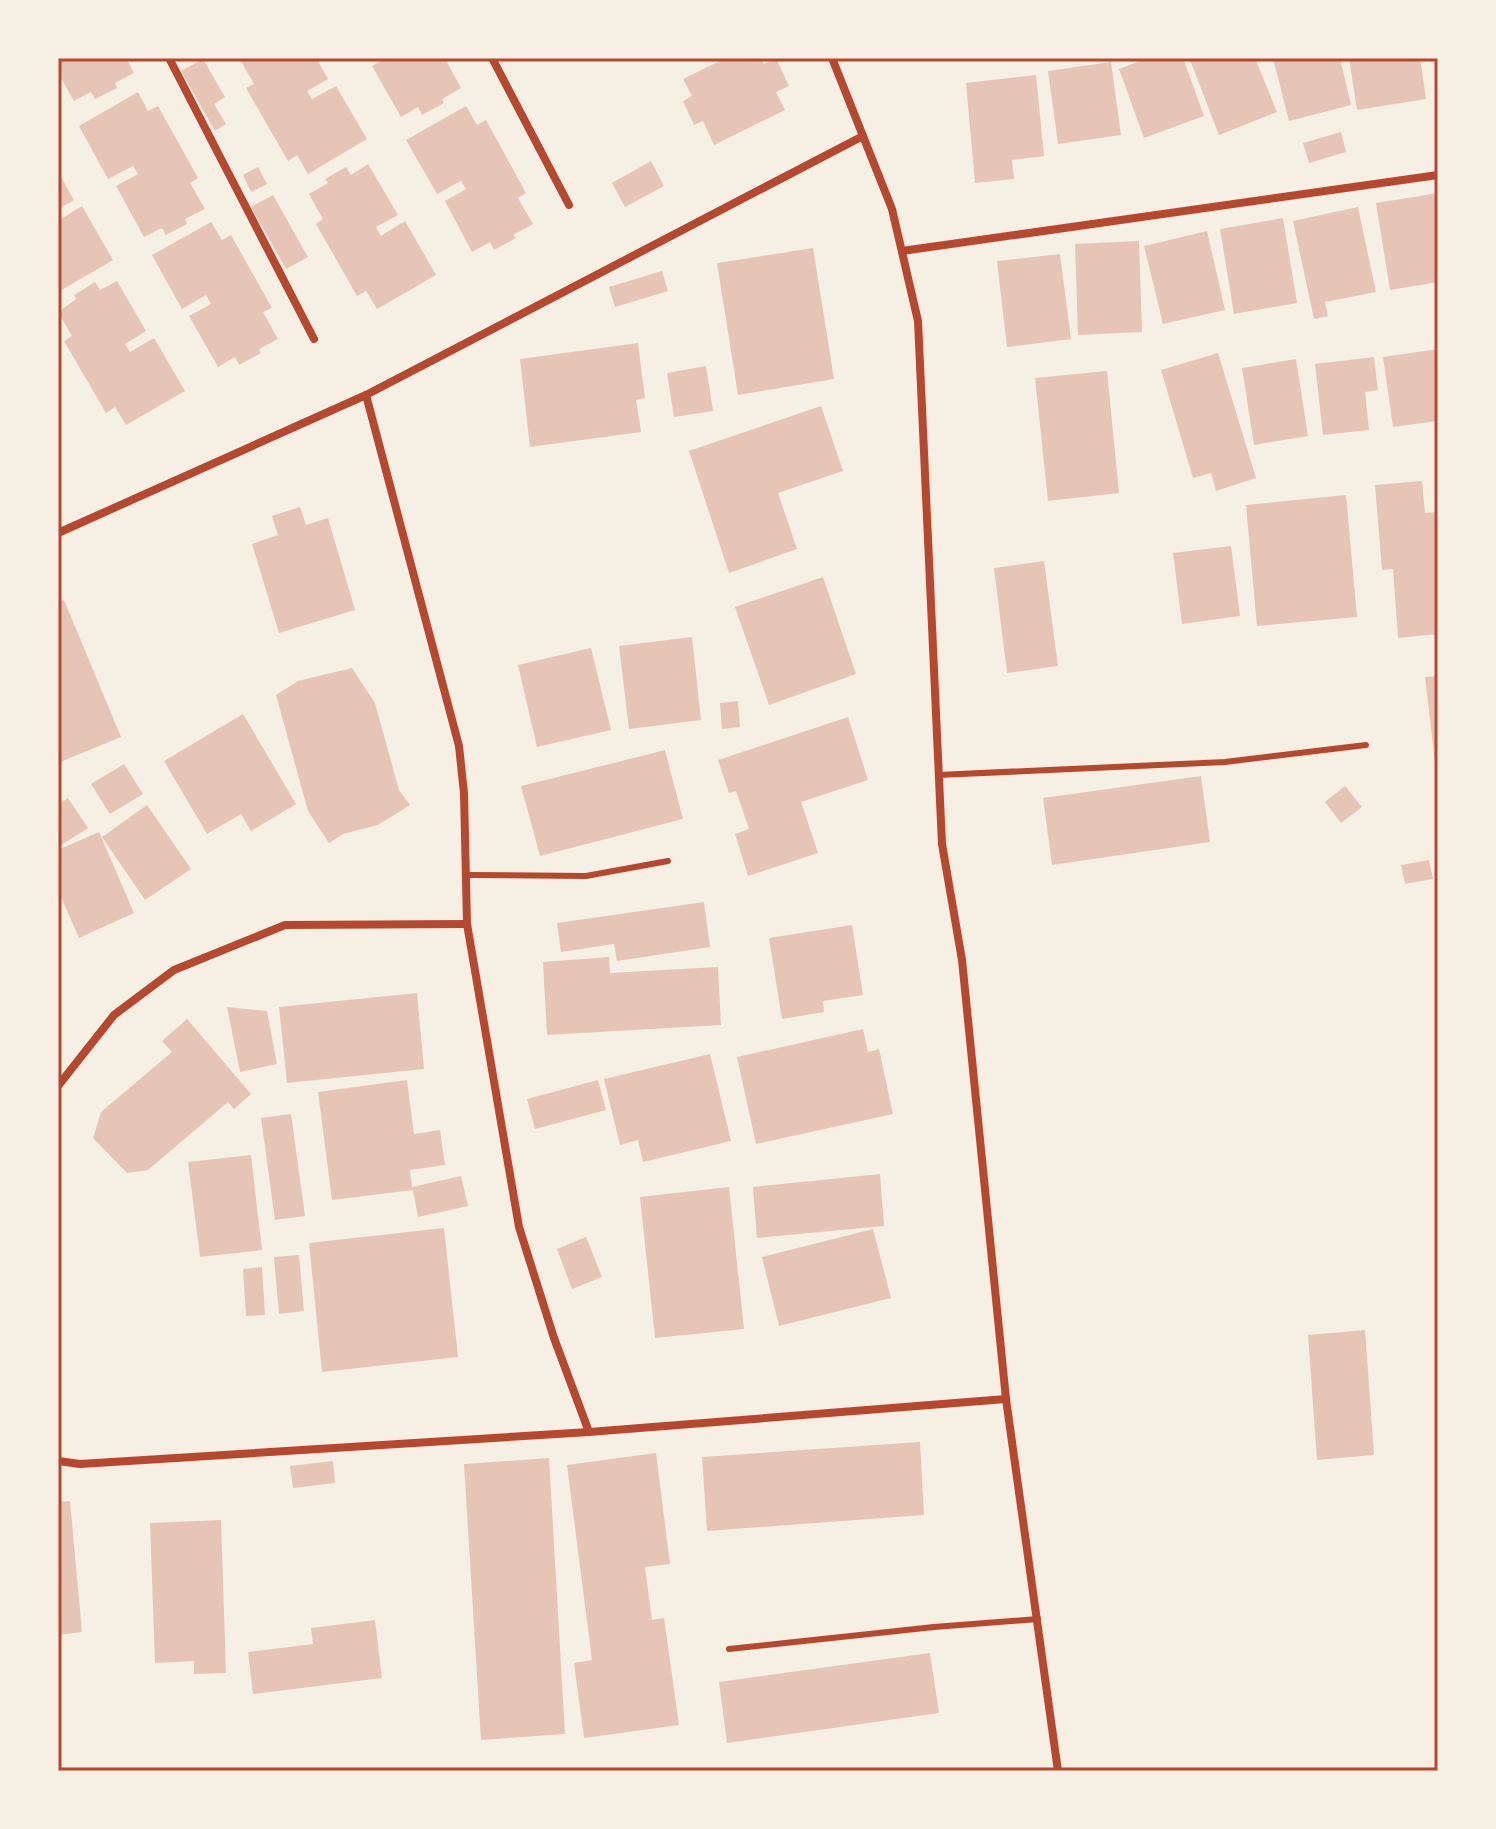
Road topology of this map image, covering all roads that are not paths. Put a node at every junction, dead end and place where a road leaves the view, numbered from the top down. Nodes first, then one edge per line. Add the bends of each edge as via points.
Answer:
1 (169, 58) edge
2 (492, 58) edge
3 (832, 58) edge
4 (863, 136) junction
5 (1438, 175) edge
6 (569, 205) dead end
7 (902, 251) junction
8 (314, 339) dead end
9 (366, 395) junction
10 (58, 533) edge
11 (1366, 745) dead end
12 (938, 775) junction
13 (668, 861) dead end
14 (466, 875) junction
15 (467, 924) junction
16 (58, 1086) edge
17 (1006, 1399) junction
18 (589, 1432) junction
19 (58, 1461) edge
20 (1038, 1619) junction
21 (729, 1649) dead end
22 (1058, 1771) edge

1 - 8 street
2 - 6 street
3 - 4 street
4 - 7 street via 892,209
4 - 9 street
5 - 7 street
7 - 12 street via 918,321
9 - 10 street
9 - 14 street via 459,746
11 - 12 lane via 1225,762
12 - 17 street
13 - 14 lane via 586,876
14 - 15 street
15 - 16 street via 285,925 174,970 114,1015
15 - 18 street via 519,1227
17 - 18 street
17 - 20 street
18 - 19 street via 80,1464
20 - 21 lane
20 - 22 street

